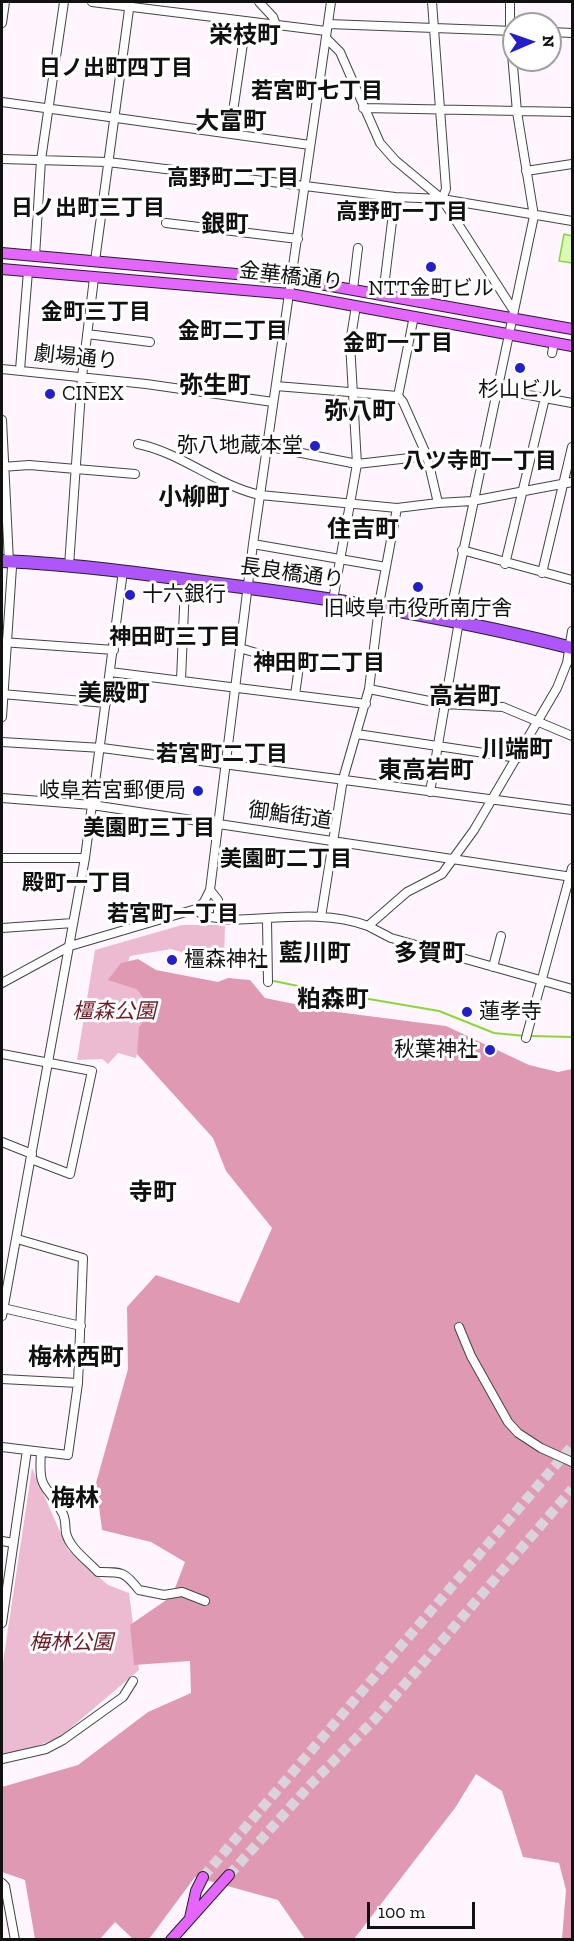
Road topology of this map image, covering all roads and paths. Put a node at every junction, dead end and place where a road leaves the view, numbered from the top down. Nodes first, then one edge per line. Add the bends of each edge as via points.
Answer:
1 (4, 2) edge
2 (64, 2) edge
3 (92, 2) edge
4 (260, 2) edge
5 (331, 2) edge
6 (432, 2) edge
7 (130, 4) edge
8 (2, 23) edge
9 (246, 23) junction
10 (276, 25) junction
11 (434, 29) junction
12 (327, 31) junction
13 (502, 31) edge
14 (515, 72) edge
15 (2, 102) edge
16 (49, 108) junction
17 (363, 108) junction
18 (440, 110) junction
19 (517, 112) junction
20 (573, 112) edge
21 (114, 118) junction
22 (230, 132) junction
23 (310, 145) junction
24 (2, 159) edge
25 (41, 160) junction
26 (108, 162) junction
27 (573, 164) edge
28 (526, 171) junction
29 (305, 184) junction
30 (395, 197) junction
31 (442, 200) junction
32 (534, 216) junction
33 (573, 221) edge
34 (166, 223) dead end
35 (298, 239) junction
36 (358, 248) dead end
37 (2, 253) edge
38 (35, 256) junction
39 (96, 261) junction
40 (2, 270) edge
41 (28, 271) junction
42 (94, 278) junction
43 (292, 279) junction
44 (352, 290) junction
45 (290, 294) junction
46 (382, 295) junction
47 (356, 306) junction
48 (512, 313) junction
49 (414, 316) junction
50 (573, 329) edge
51 (87, 334) junction
52 (507, 335) junction
53 (150, 342) dead end
54 (573, 346) edge
55 (2, 369) edge
56 (20, 370) junction
57 (82, 377) junction
58 (276, 386) junction
59 (496, 389) junction
60 (353, 393) junction
61 (398, 396) junction
62 (544, 398) junction
63 (273, 402) junction
64 (573, 403) edge
65 (2, 420) edge
66 (138, 444) dead end
67 (266, 446) junction
68 (573, 447) edge
69 (427, 456) junction
70 (357, 464) junction
71 (3, 467) edge
72 (75, 468) junction
73 (135, 474) dead end
74 (568, 482) edge
75 (523, 489) junction
76 (260, 495) junction
77 (472, 501) junction
78 (438, 503) junction
79 (350, 504) junction
80 (397, 508) junction
81 (253, 544) junction
82 (462, 550) junction
83 (340, 558) junction
84 (6, 564) edge
85 (505, 564) junction
86 (69, 566) junction
87 (386, 567) junction
88 (542, 573) junction
89 (122, 574) junction
90 (573, 580) edge
91 (185, 585) junction
92 (247, 590) junction
93 (333, 600) junction
94 (380, 610) junction
95 (453, 623) junction
96 (573, 631) edge
97 (4, 642) edge
98 (240, 648) junction
99 (114, 650) junction
100 (570, 651) edge
101 (110, 672) junction
102 (181, 680) junction
103 (234, 687) junction
104 (369, 689) junction
105 (2, 694) edge
106 (296, 695) junction
107 (106, 703) junction
108 (366, 704) junction
109 (444, 704) junction
110 (2, 717) edge
111 (539, 721) junction
112 (357, 734) junction
113 (573, 736) edge
114 (2, 742) edge
115 (437, 747) junction
116 (102, 748) junction
117 (518, 758) junction
118 (225, 765) junction
119 (343, 779) junction
120 (430, 792) junction
121 (2, 798) edge
122 (492, 799) junction
123 (93, 805) junction
124 (573, 810) edge
125 (217, 824) junction
126 (334, 840) junction
127 (453, 857) junction
128 (2, 858) edge
129 (85, 858) junction
130 (572, 874) edge
131 (210, 890) junction
132 (196, 909) junction
133 (321, 917) junction
134 (218, 918) junction
135 (267, 920) junction
136 (73, 923) junction
137 (368, 926) junction
138 (2, 928) edge
139 (501, 936) dead end
140 (70, 946) junction
141 (493, 967) junction
142 (541, 981) junction
143 (268, 982) dead end
144 (2, 983) edge
145 (573, 989) edge
146 (526, 1038) dead end
147 (2, 1054) edge
148 (48, 1064) junction
149 (2, 1142) edge
150 (31, 1156) junction
151 (16, 1239) junction
152 (5, 1273) edge
153 (2, 1312) edge
154 (81, 1326) junction
155 (459, 1327) dead end
156 (2, 1379) edge
157 (78, 1383) junction
158 (2, 1448) edge
159 (27, 1450) junction
160 (41, 1452) junction
161 (573, 1462) edge
162 (2, 1541) edge
163 (13, 1543) junction
164 (205, 1601) dead end
165 (2, 1623) edge
166 (134, 1682) dead end
167 (2, 1759) edge
168 (229, 1875) tunnel mouth
169 (203, 1877) tunnel mouth
170 (2, 1883) edge
171 (190, 1919) junction
172 (15, 1940) edge
173 (171, 1940) edge

1 - 8 street
2 - 16 street
3 - 7 street
4 - 10 street
5 - 12 street
6 - 11 street
7 - 9 street
7 - 21 street
9 - 10 street
9 - 22 street
10 - 12 street
11 - 12 street
11 - 13 street
11 - 18 street
12 - 17 street
12 - 23 street
14 - 19 street
15 - 16 street
16 - 21 street
16 - 25 street
17 - 18 street
17 - 31 street via 380,143
18 - 19 street
18 - 31 street via 446,189
19 - 20 street
19 - 28 street
21 - 22 street
21 - 26 street
22 - 23 street
23 - 29 street
24 - 25 street
25 - 26 street
25 - 38 street
26 - 29 street
26 - 39 street
27 - 28 street
28 - 32 street
29 - 30 street
29 - 35 street
30 - 31 street
30 - 46 street
31 - 32 street
31 - 48 street
32 - 33 street
32 - 48 street
34 - 35 street
35 - 43 street
36 - 44 street
37 - 38 main road, 金華橋通り
38 - 39 main road, 金華橋通り
39 - 43 main road, 金華橋通り
40 - 41 main road, 金華橋通り
41 - 42 main road, 金華橋通り
41 - 56 street
42 - 45 main road, 金華橋通り
42 - 51 street
43 - 44 main road, 金華橋通り
43 - 45 street
44 - 46 main road, 金華橋通り
45 - 47 main road, 金華橋通り
45 - 58 street
46 - 48 main road, 金華橋通り
47 - 49 main road, 金華橋通り
47 - 60 street via 350,343
48 - 50 main road, 金華橋通り
48 - 52 street
49 - 52 main road, 金華橋通り
49 - 61 street
51 - 53 street
51 - 57 street
52 - 54 main road, 金華橋通り via 553,348
52 - 59 street
55 - 56 street, 劇場通り
56 - 57 street, 劇場通り
57 - 63 street, 劇場通り
57 - 72 street
58 - 60 street
58 - 63 street
59 - 62 street
59 - 77 street
60 - 61 street
60 - 70 street
61 - 69 street
62 - 64 street
62 - 75 street
63 - 67 street
65 - 71 street
66 - 76 street via 163,450 243,492
67 - 70 street
67 - 76 street
68 - 74 street
69 - 70 street
69 - 78 street
70 - 79 street
71 - 72 street
71 - 84 street
72 - 73 street
72 - 86 street
74 - 75 street
74 - 88 street
75 - 77 street
75 - 85 street
76 - 79 street
76 - 81 street
77 - 78 street
77 - 82 street
78 - 80 street
79 - 80 street
79 - 83 street
80 - 87 street
81 - 83 street
81 - 92 street
82 - 85 street
82 - 95 street
83 - 87 street
83 - 93 street
84 - 86 highway, 長良橋通り
84 - 89 highway, 長良橋通り
84 - 97 street
85 - 88 street
86 - 89 highway, 長良橋通り
87 - 94 street
88 - 90 street
89 - 91 highway, 長良橋通り
89 - 92 highway, 長良橋通り
89 - 99 street
91 - 92 highway, 長良橋通り
91 - 102 street
92 - 93 highway, 長良橋通り
92 - 94 highway, 長良橋通り
92 - 98 street
93 - 94 highway, 長良橋通り
94 - 95 highway, 長良橋通り
94 - 104 street
95 - 100 highway, 長良橋通り
95 - 109 street
96 - 100 street
97 - 99 street
97 - 105 street
98 - 103 street
98 - 106 street via 299,666
99 - 101 street
100 - 111 street via 557,688
101 - 102 street
101 - 107 street
102 - 103 street
103 - 106 street
103 - 118 street
104 - 108 street
104 - 109 street
105 - 107 street
105 - 110 street
106 - 108 street
107 - 116 street
108 - 112 street
109 - 111 street via 503,707
109 - 115 street
111 - 113 street
111 - 117 street
112 - 115 street
112 - 119 street
114 - 116 street
115 - 117 street
115 - 120 street
116 - 118 street
116 - 123 street
117 - 122 street
118 - 119 street
118 - 125 street
119 - 120 street
119 - 126 street
120 - 122 street
121 - 123 street, 御鮨街道
122 - 124 street
122 - 127 street
123 - 125 street, 御鮨街道
123 - 129 street
125 - 126 street, 御鮨街道
125 - 131 street
126 - 127 street, 御鮨街道
126 - 133 street
127 - 130 street, 御鮨街道
127 - 137 street via 442,874 406,892
128 - 129 street
129 - 136 street
130 - 142 street
131 - 132 street
131 - 134 street via 218,900
132 - 134 street via 203,916
132 - 140 street
133 - 135 street
133 - 137 street via 347,918
134 - 135 street
135 - 143 street
136 - 138 street
136 - 140 street
137 - 141 street via 391,938
139 - 141 street
140 - 144 street
140 - 148 street
141 - 142 street
142 - 145 street
142 - 146 street
147 - 148 street
148 - 150 street
148 - 150 street via 92,1071 70,1174
149 - 150 street
150 - 151 street
151 - 152 street
151 - 154 street via 83,1258
152 - 153 street
153 - 154 street
154 - 157 street
155 - 161 street via 508,1422 541,1448
156 - 157 street
157 - 160 street via 68,1455
158 - 159 street
159 - 160 street
159 - 163 street
160 - 164 street via 41,1484 64,1515 72,1546 98,1572 121,1572 140,1590 164,1595 182,1592
162 - 163 street
163 - 165 street
166 - 167 street via 123,1697 63,1740 46,1749
168 - 171 main road
169 - 171 main road
170 - 172 street
171 - 173 main road

